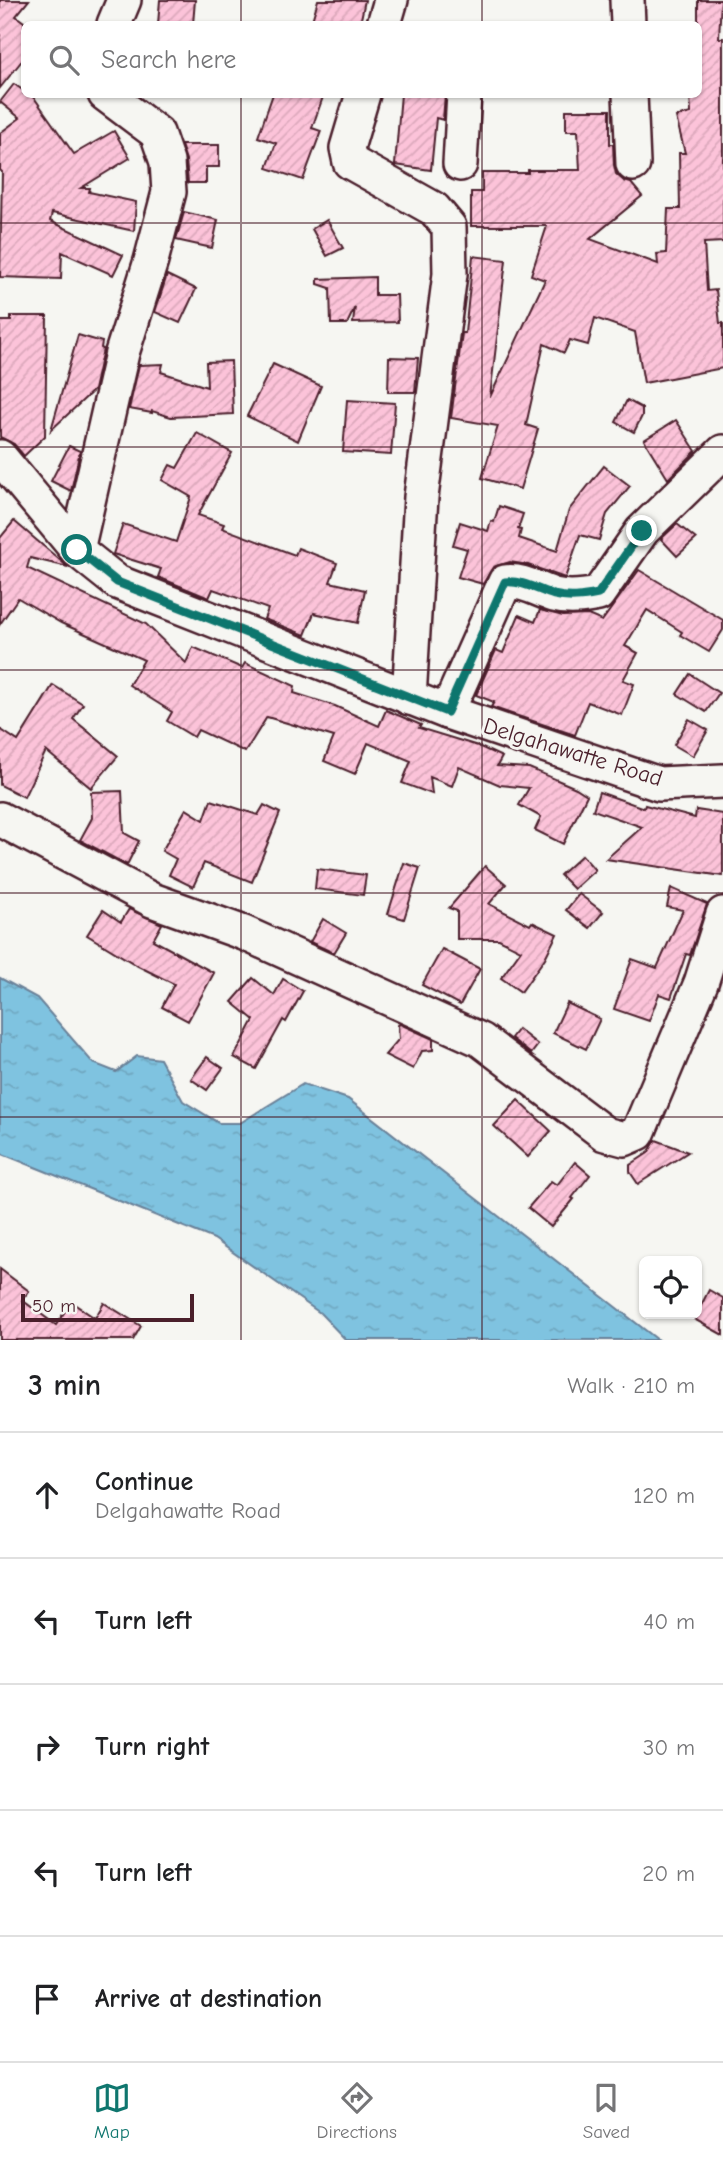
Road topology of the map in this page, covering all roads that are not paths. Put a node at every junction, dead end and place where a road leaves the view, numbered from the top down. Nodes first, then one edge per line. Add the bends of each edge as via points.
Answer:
1 (124, 0) edge
2 (627, 0) edge
3 (115, 21) edge
4 (628, 21) edge
5 (110, 98) edge
6 (362, 98) edge
7 (464, 98) edge
8 (630, 98) edge
9 (460, 164) dead end
10 (633, 164) dead end
11 (723, 452) edge
12 (0, 457) edge
13 (77, 550) junction
14 (409, 698) junction
15 (447, 712) junction
16 (723, 781) edge
17 (0, 819) edge
18 (723, 914) edge

1 - 3 street
2 - 4 street
5 - 13 street via 157,133 167,162 169,192 122,354
6 - 14 street via 347,148 350,162 434,209 449,227 450,274 421,497
7 - 9 street
8 - 10 street
11 - 15 street via 642,531 598,594 557,596 505,582
12 - 13 street, Delgahawatte Road
13 - 14 street, Delgahawatte Road via 117,582
14 - 15 street, Delgahawatte Road
15 - 16 street, Delgahawatte Road via 659,784
17 - 18 street via 152,900 244,933 481,1040 605,1135 624,1139 638,1133 701,983

